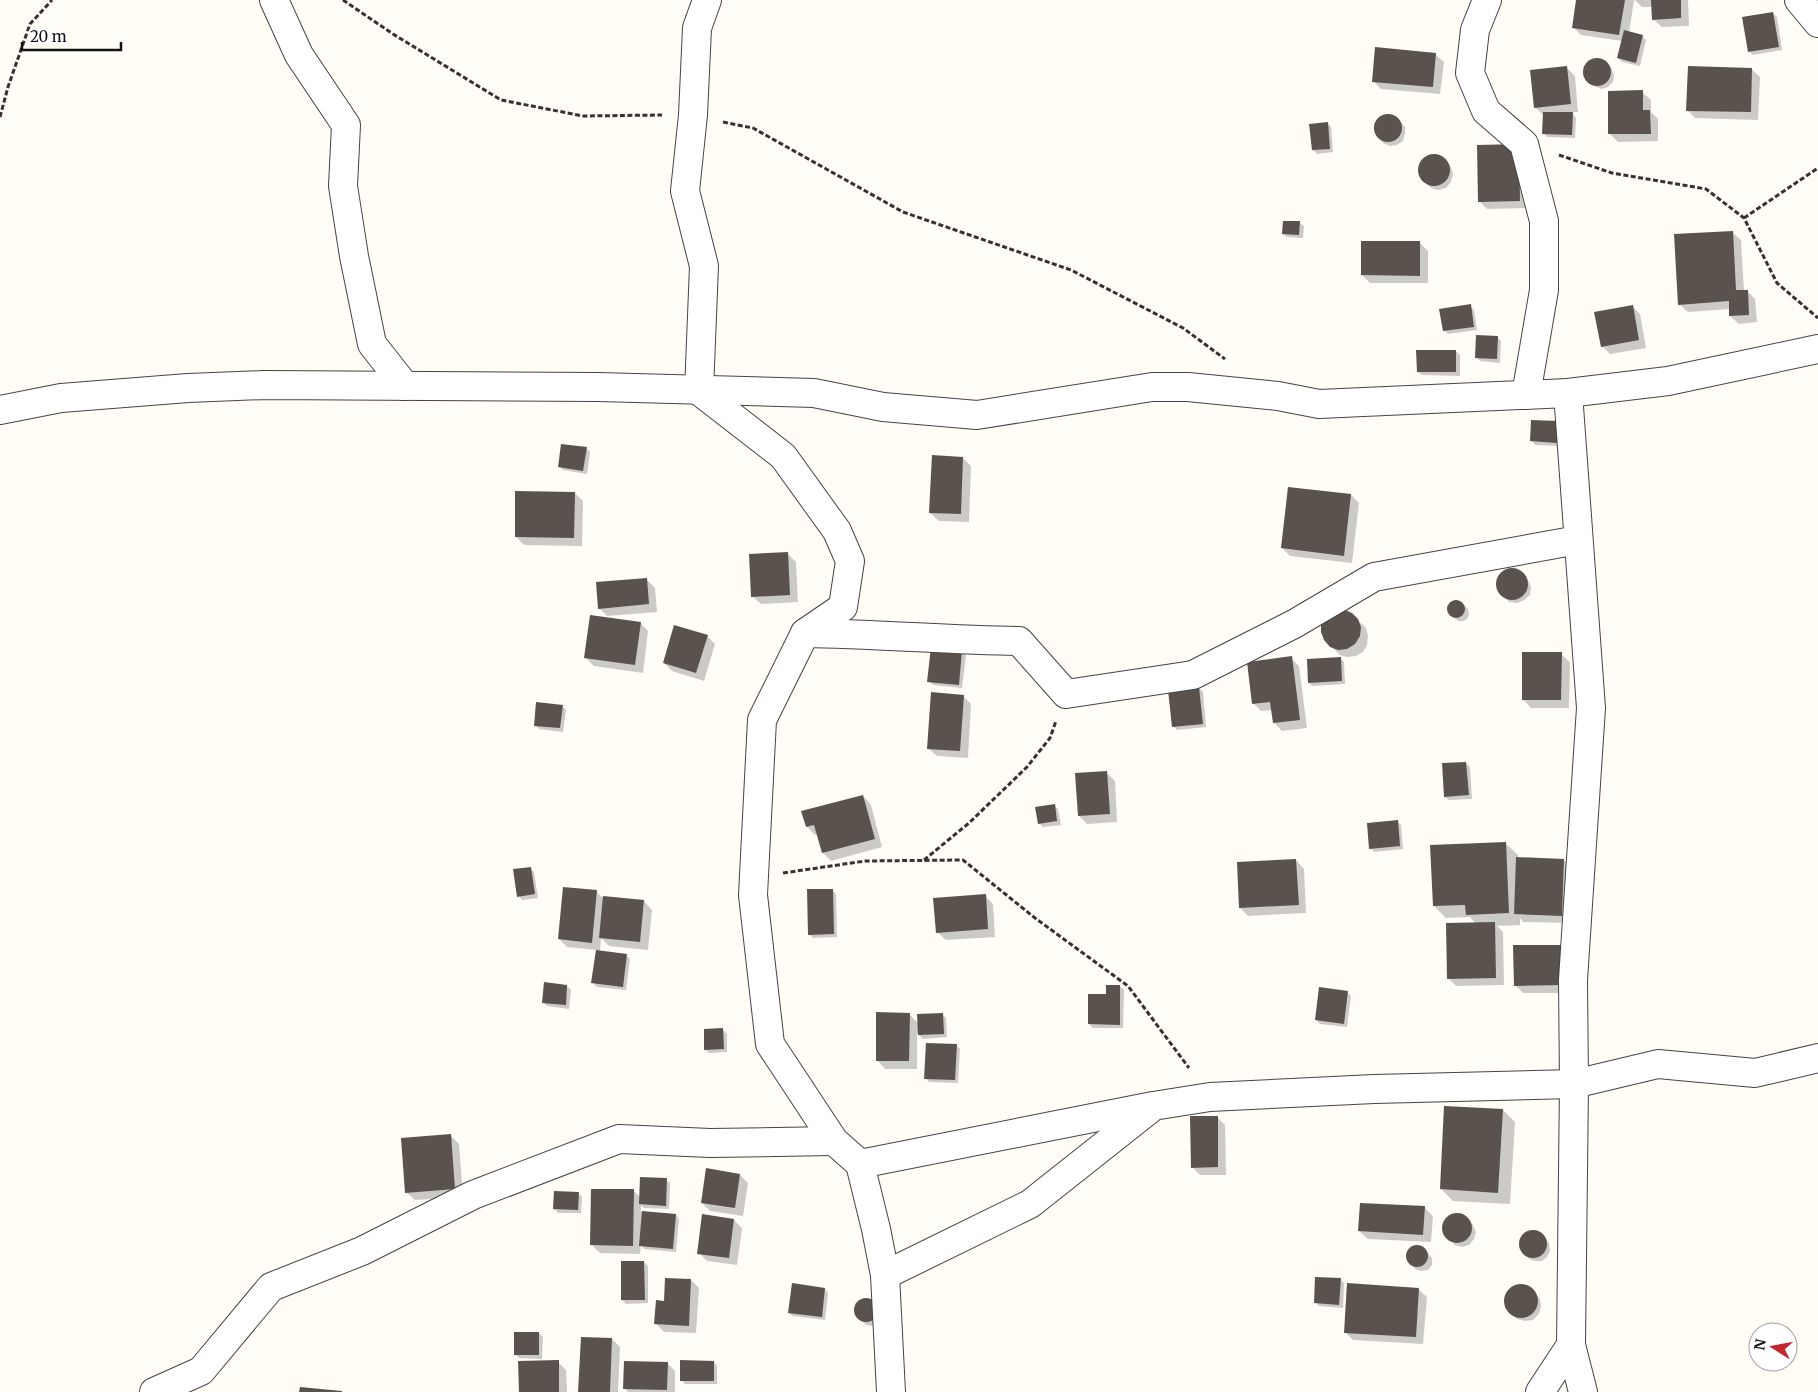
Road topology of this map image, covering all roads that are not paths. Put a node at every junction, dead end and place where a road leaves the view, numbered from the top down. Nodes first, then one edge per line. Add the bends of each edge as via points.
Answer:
1 (274, 0) edge
2 (707, 0) edge
3 (1487, 0) edge
4 (1800, 0) edge
5 (1818, 23) edge
6 (1818, 349) edge
7 (405, 386) junction
8 (700, 391) junction
9 (1568, 393) junction
10 (1526, 394) junction
11 (0, 410) edge
12 (1578, 540) junction
13 (805, 633) junction
14 (1818, 1058) edge
15 (1574, 1084) junction
16 (1153, 1106) junction
17 (834, 1141) junction
18 (860, 1164) junction
19 (884, 1275) junction
20 (1571, 1345) junction
21 (154, 1392) edge
22 (891, 1392) edge
23 (1540, 1392) edge
24 (1583, 1392) edge

1 - 7 street via 298,55 346,125 343,186 372,344
2 - 8 street via 697,28 693,115 684,191 704,266
3 - 10 street via 1475,30 1470,73 1486,111 1524,144 1544,221 1544,290
4 - 5 street
6 - 9 street via 1668,381
7 - 8 street
7 - 11 street via 188,388 61,398
8 - 10 street via 814,393 883,407 977,415 1152,387 1260,394 1319,404
8 - 13 street via 783,456 836,531 850,561 844,607
9 - 10 street
9 - 12 street
12 - 13 street via 1374,577 1294,624 1193,674 1066,694 1020,641
12 - 15 street via 1591,708 1573,980
13 - 17 street via 762,720 753,895 770,1044
14 - 15 street via 1755,1073 1658,1064
15 - 16 street via 1210,1097
15 - 20 street
16 - 18 street
16 - 19 street via 1030,1204
17 - 18 street
17 - 21 street via 710,1143 619,1139 473,1195 362,1251 271,1287 201,1371
18 - 19 street
19 - 22 street
20 - 23 street
20 - 24 street

